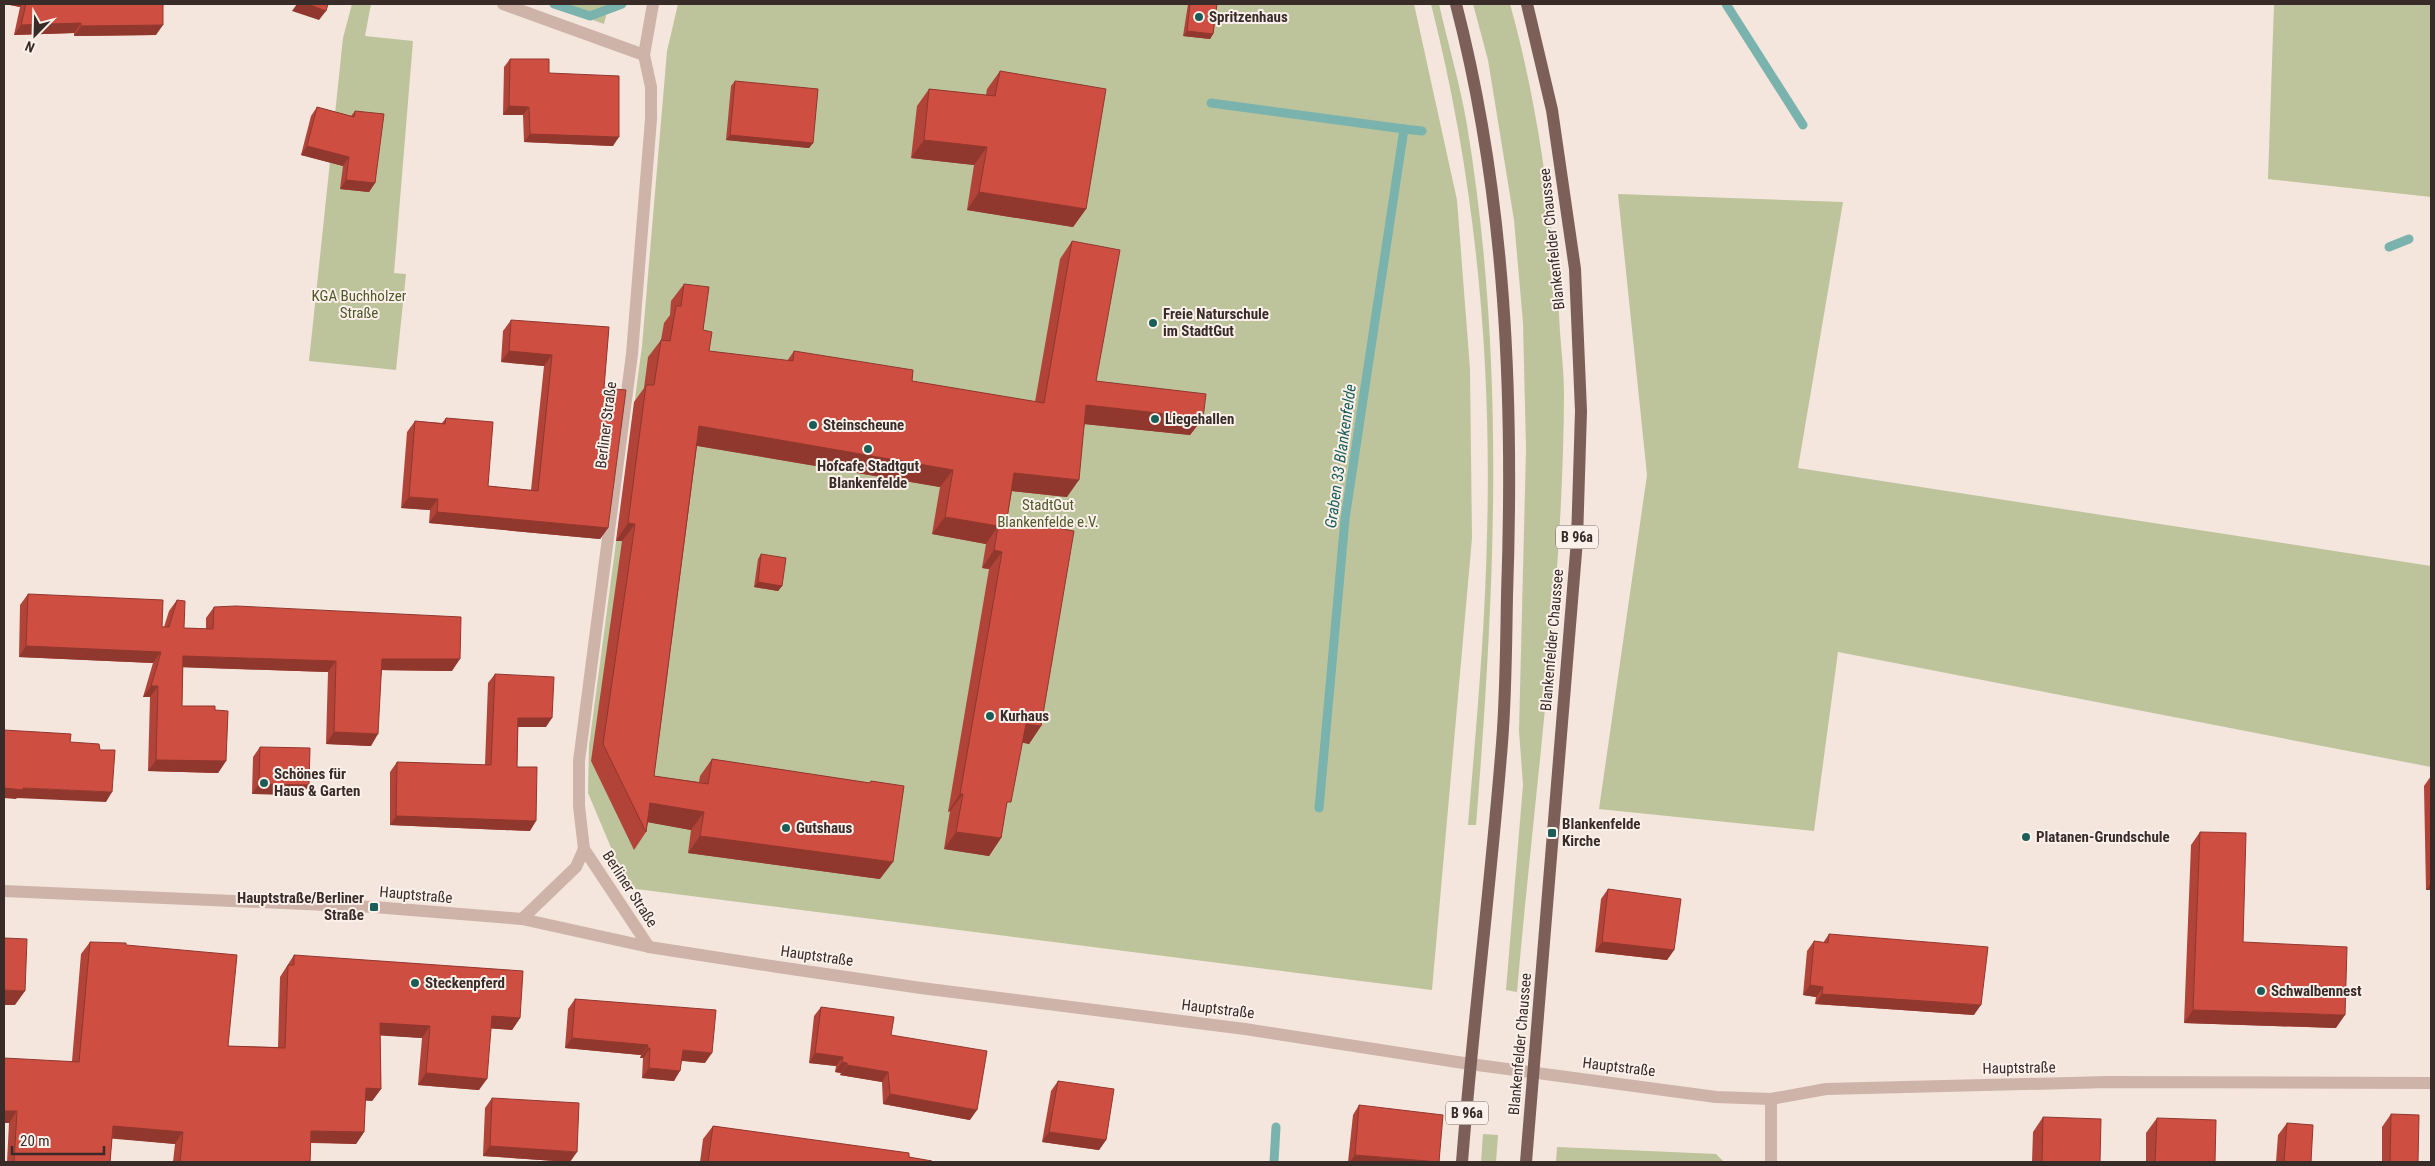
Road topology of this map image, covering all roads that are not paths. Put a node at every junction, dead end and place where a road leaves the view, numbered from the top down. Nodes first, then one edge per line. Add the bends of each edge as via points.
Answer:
1 (502, 4) edge
2 (653, 4) edge
3 (1456, 4) edge
4 (1527, 4) edge
5 (644, 55) junction
6 (584, 849) junction
7 (4, 891) edge
8 (522, 919) junction
9 (649, 947) junction
10 (1470, 1064) junction
11 (1534, 1072) junction
12 (2431, 1083) edge
13 (1770, 1099) junction
14 (1462, 1162) edge
15 (1526, 1162) edge
16 (1771, 1162) edge

1 - 5 street
2 - 5 street, Berliner Straße
3 - 10 main road, B 96a via 1493,193 1502,275 1509,413 1509,541 1502,739
4 - 11 main road, Blankenfelder Chaussee / B 96a via 1552,110 1575,269 1582,411 1577,540
5 - 6 street, Berliner Straße via 651,87 650,119 632,354 579,761 579,806
6 - 8 street, Berliner Straße via 576,867
6 - 9 street, Berliner Straße
7 - 8 street, Hauptstraße via 374,907
8 - 9 street, Hauptstraße
9 - 10 street, Hauptstraße via 921,988 1244,1029
10 - 11 street, Hauptstraße
10 - 14 main road, B 96a
11 - 13 street, Hauptstraße via 1716,1097
11 - 15 main road, Blankenfelder Chaussee / B 96a
12 - 13 street, Hauptstraße via 2108,1082 1826,1088
13 - 16 street

